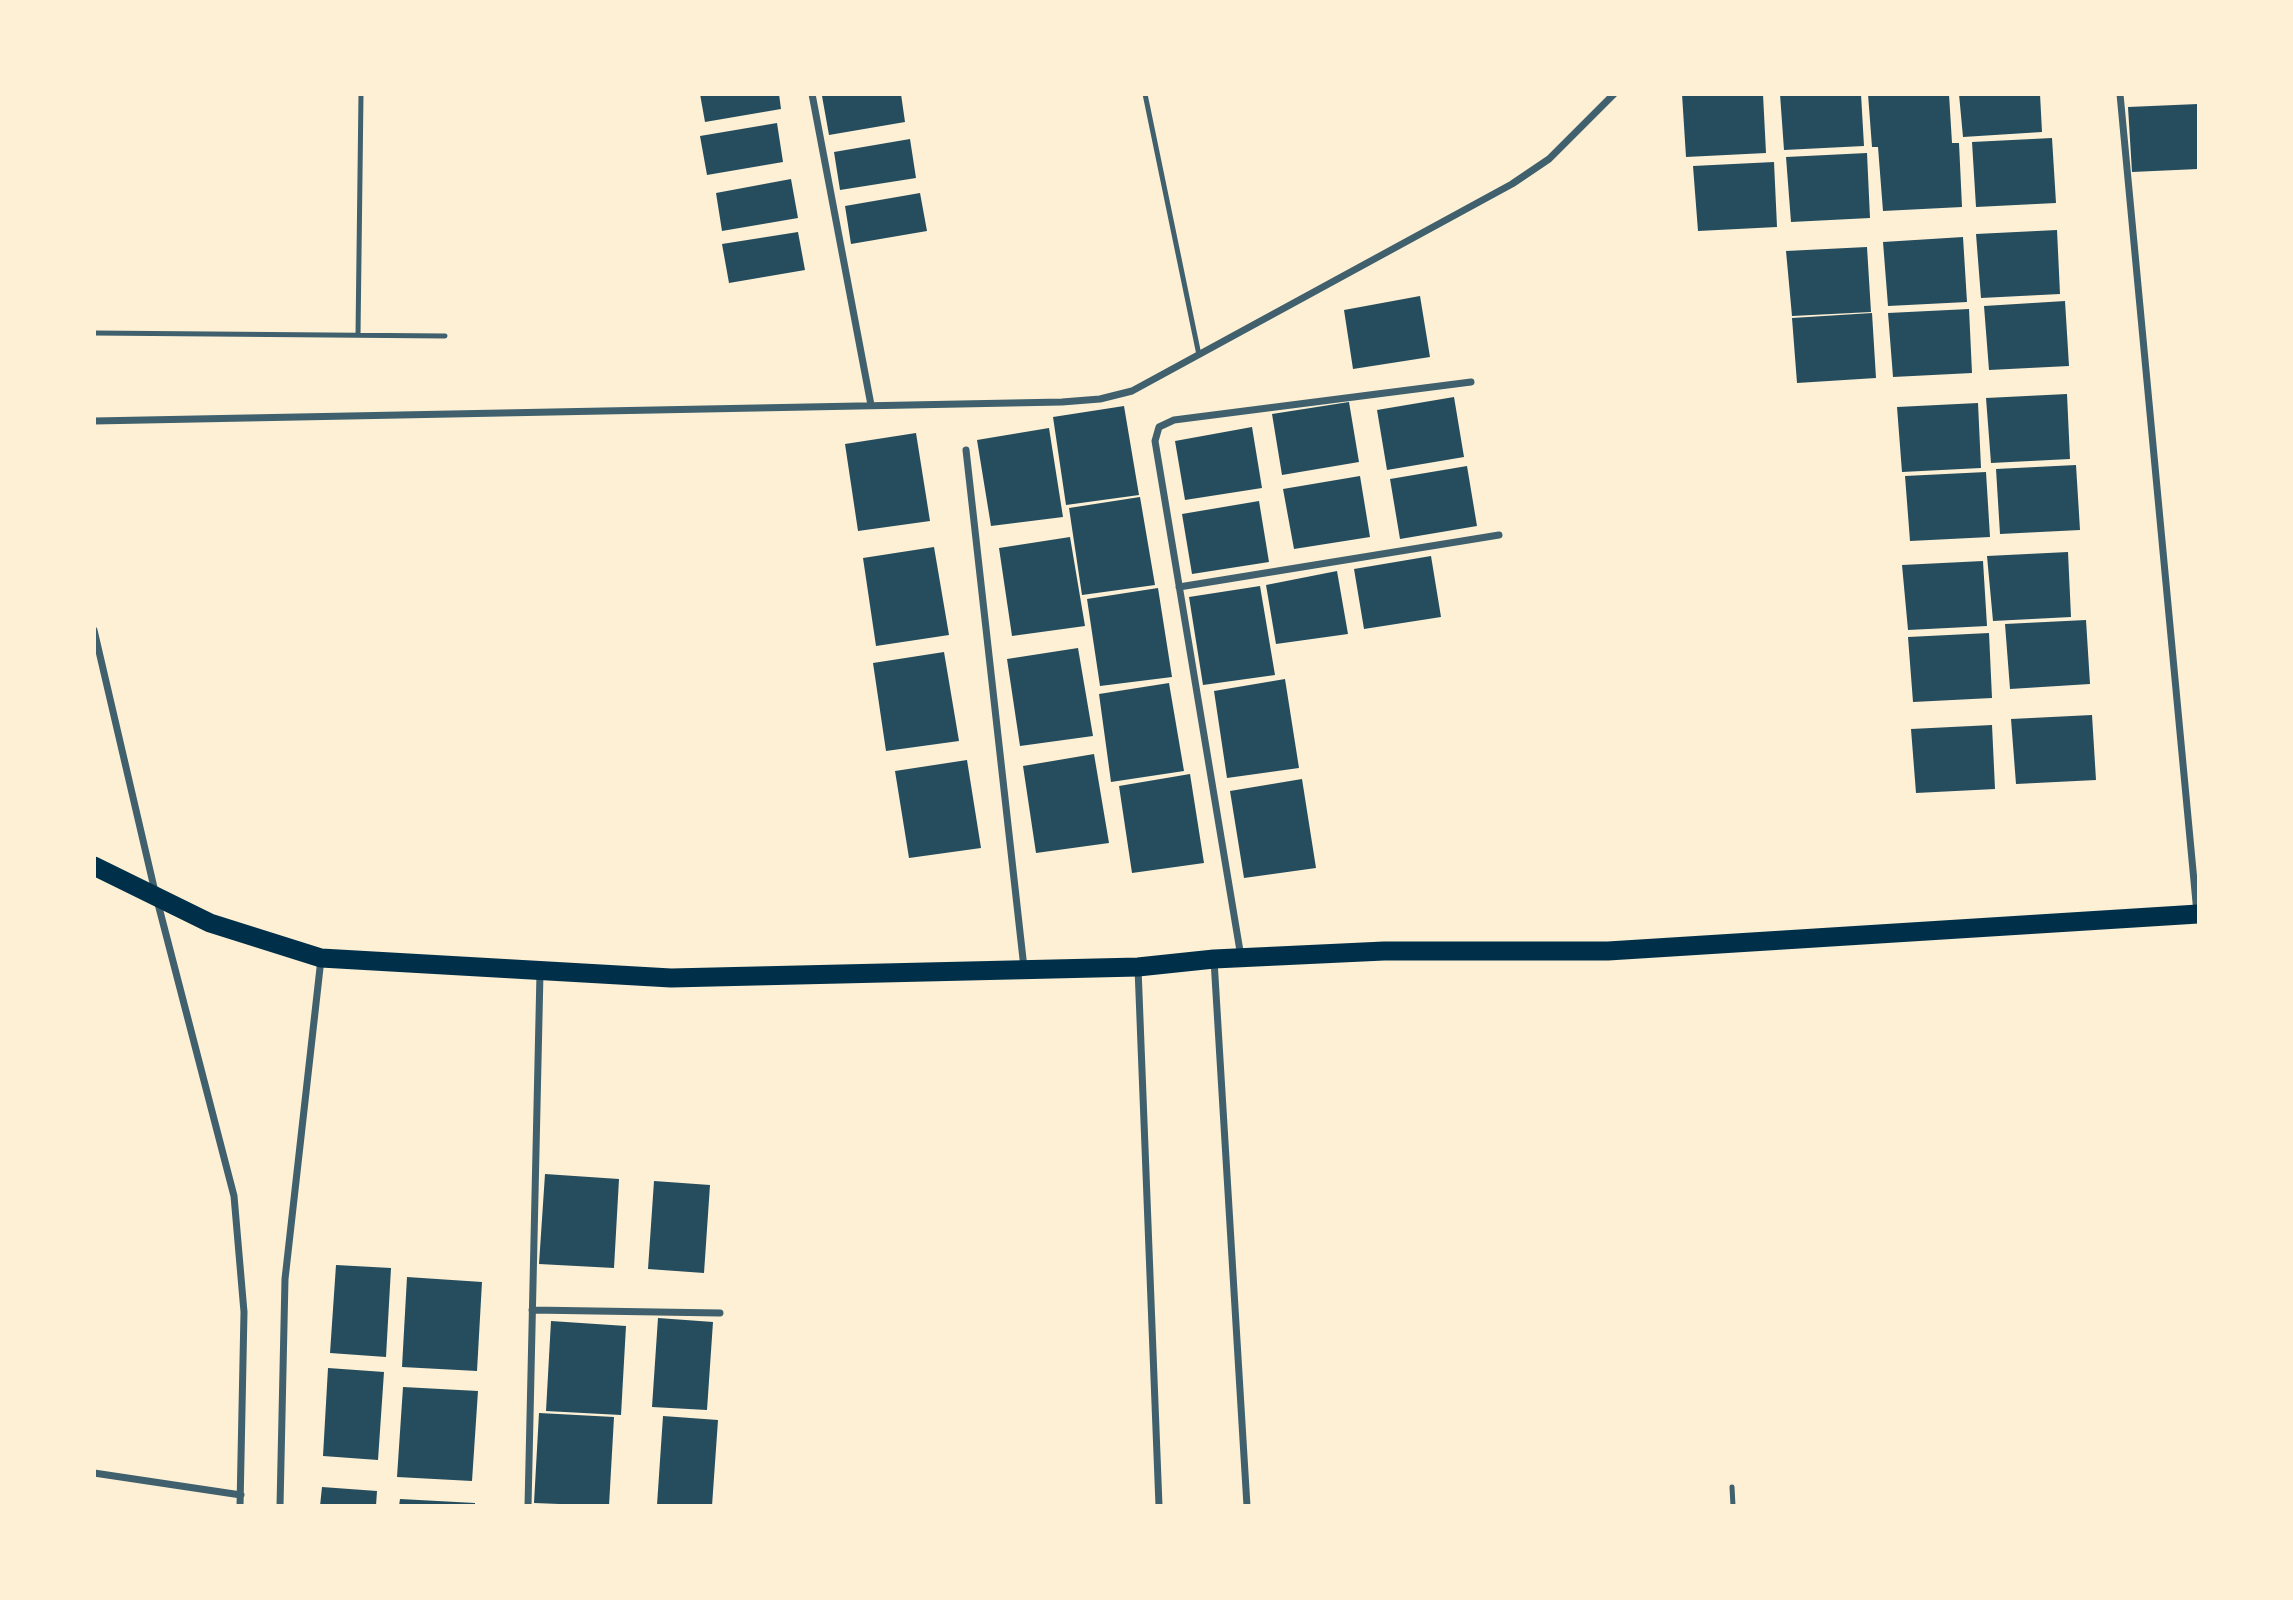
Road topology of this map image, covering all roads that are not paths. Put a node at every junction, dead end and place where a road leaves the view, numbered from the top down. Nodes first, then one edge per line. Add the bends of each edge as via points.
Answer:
1 (361, 94) edge
2 (812, 94) edge
3 (1145, 94) edge
4 (1614, 94) edge
5 (2120, 94) edge
6 (94, 333) edge
7 (358, 335) junction
8 (445, 336) dead end
9 (1199, 355) junction
10 (1471, 382) dead end
11 (871, 405) junction
12 (94, 421) edge
13 (965, 450) dead end
14 (1499, 535) dead end
15 (1179, 587) junction
16 (94, 629) edge
17 (94, 866) edge
18 (156, 896) junction
19 (2198, 914) edge
20 (321, 958) junction
21 (1241, 958) junction
22 (1214, 959) junction
23 (1138, 967) junction
24 (1024, 969) junction
25 (540, 972) junction
26 (532, 1310) junction
27 (720, 1313) dead end
28 (94, 1473) edge
29 (1732, 1487) dead end
30 (241, 1495) junction
31 (240, 1506) edge
32 (280, 1506) edge
33 (528, 1506) edge
34 (1159, 1506) edge
35 (1247, 1506) edge
36 (1733, 1506) edge

1 - 7 lane
2 - 11 street
3 - 9 lane
4 - 9 street via 1534,170
5 - 19 street
6 - 7 lane
7 - 8 lane
9 - 11 street via 1132,391 1100,399
10 - 15 street via 1174,420 1159,427 1155,441
11 - 12 street
13 - 24 street
14 - 15 street
15 - 21 street
16 - 18 street
17 - 18 highway
18 - 20 highway via 209,923
18 - 30 street via 234,1196 244,1312
19 - 21 highway via 1608,951 1384,951
20 - 25 highway
20 - 32 street via 285,1279
21 - 22 highway
22 - 23 highway
22 - 35 street
23 - 24 highway
23 - 34 street
24 - 25 highway via 671,978
25 - 26 street
26 - 27 street
26 - 33 street
28 - 30 street
29 - 36 lane
30 - 31 street

